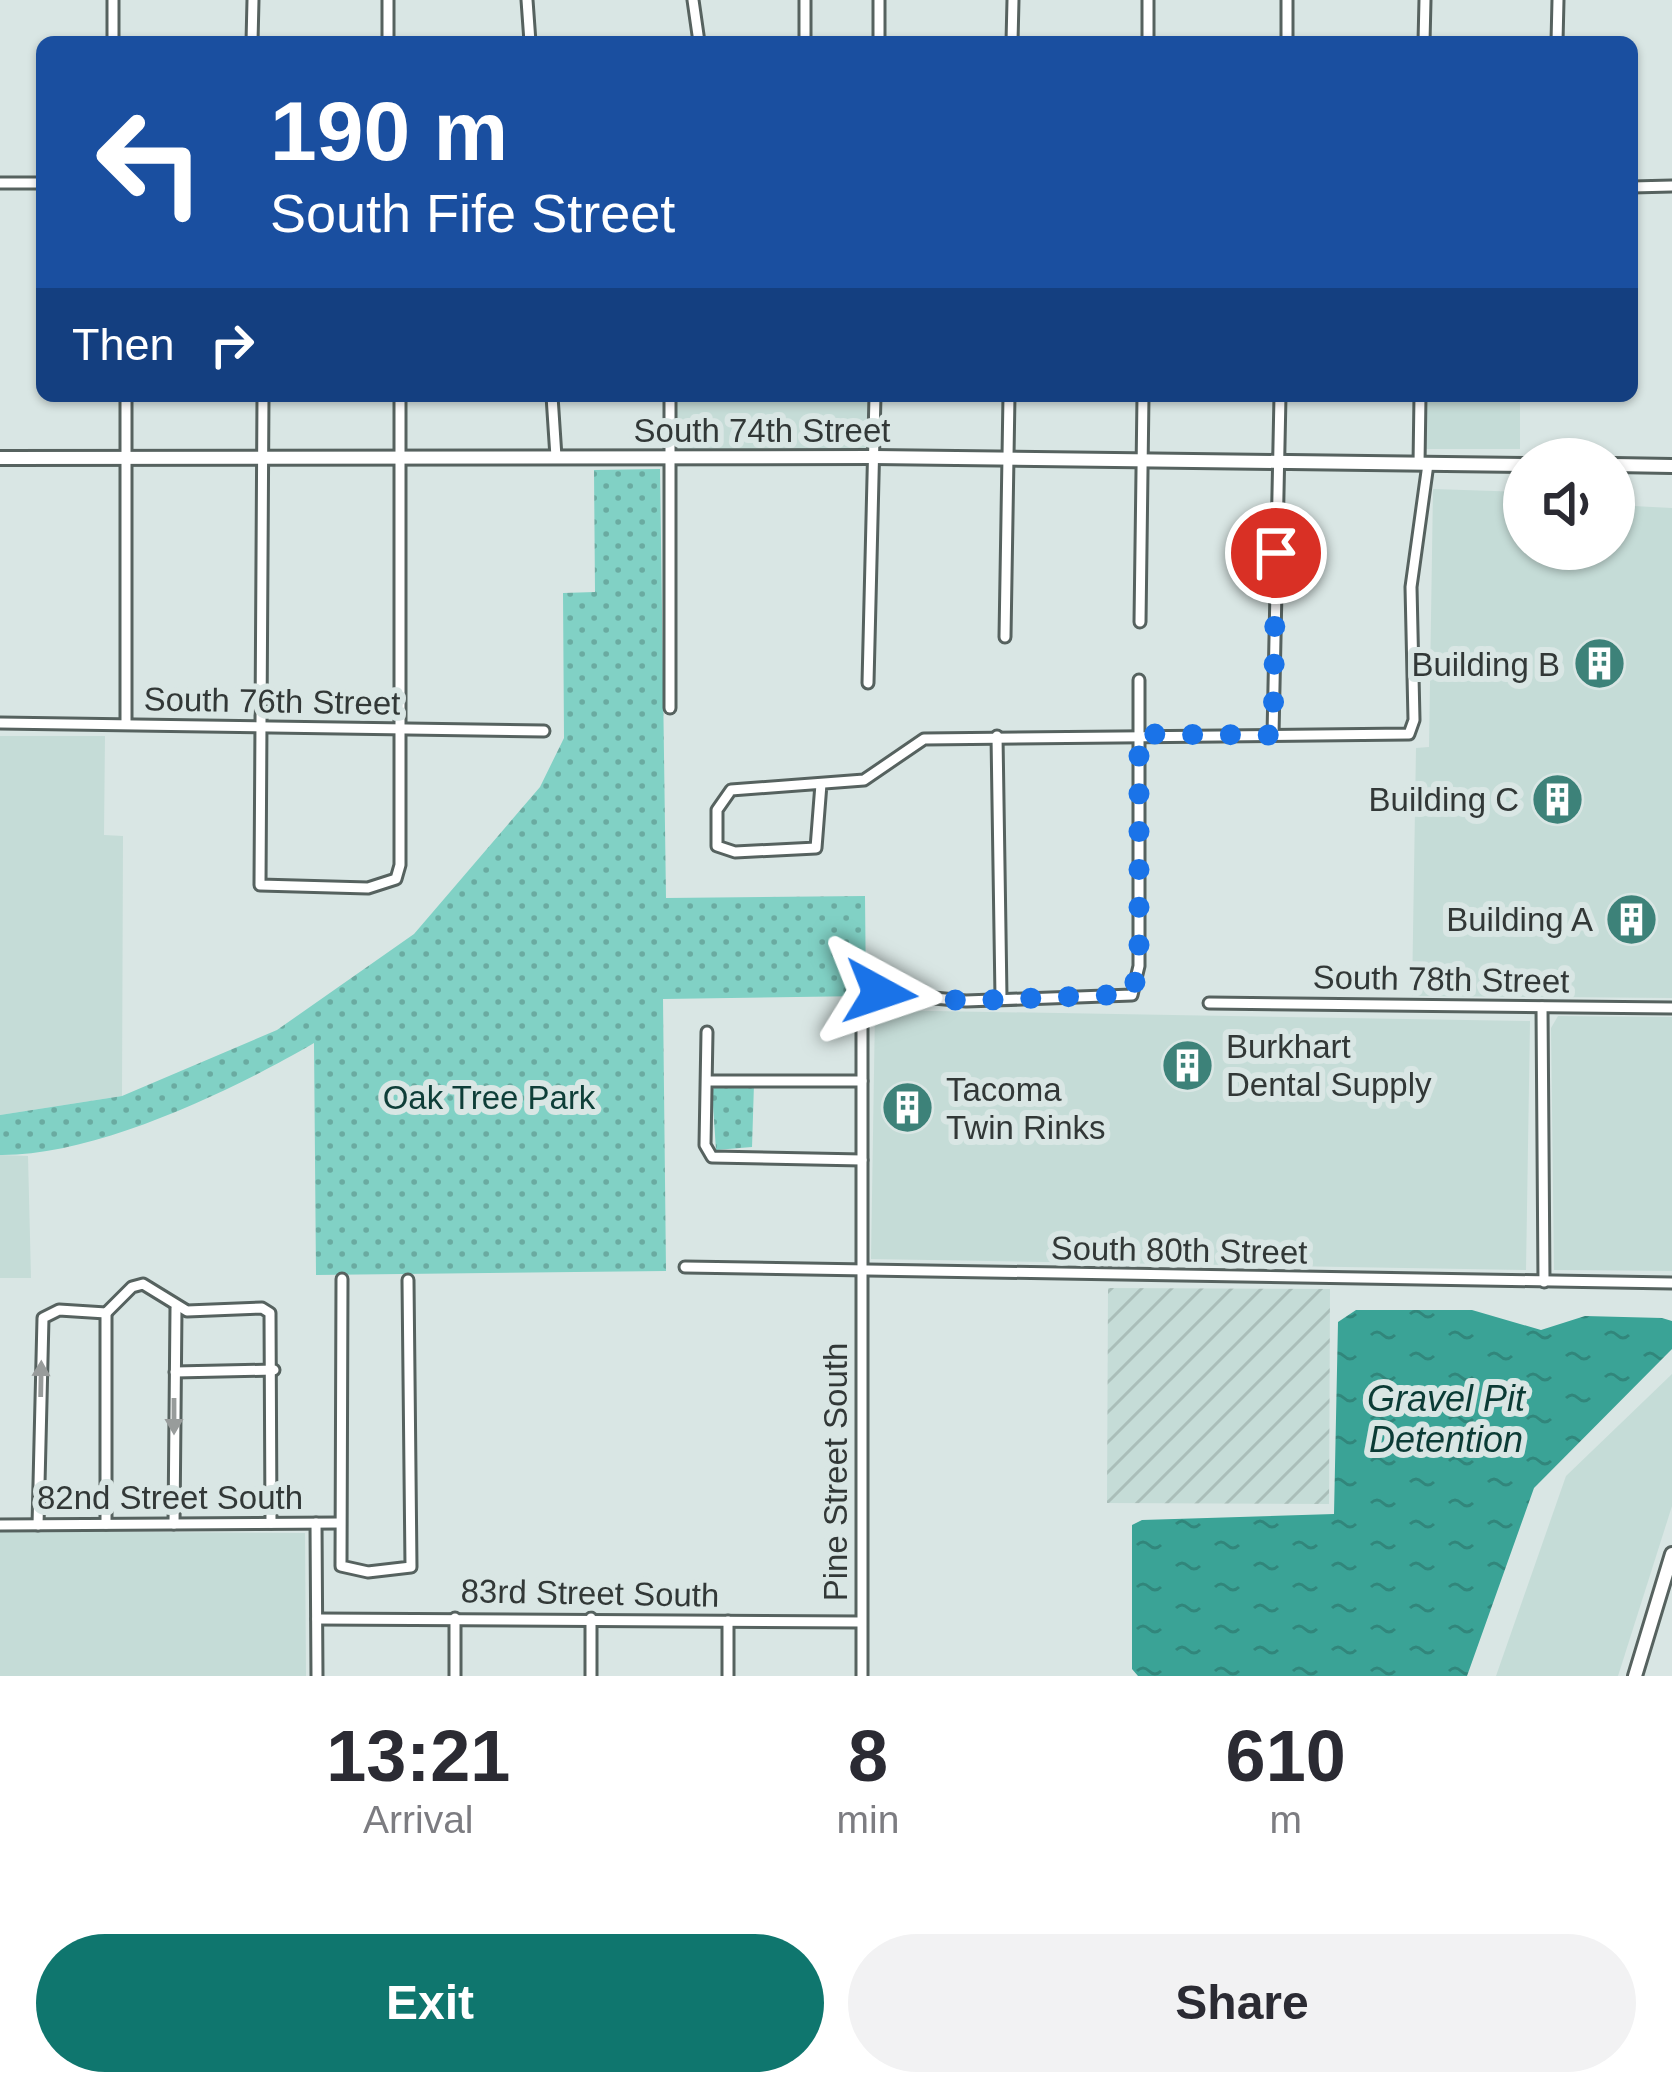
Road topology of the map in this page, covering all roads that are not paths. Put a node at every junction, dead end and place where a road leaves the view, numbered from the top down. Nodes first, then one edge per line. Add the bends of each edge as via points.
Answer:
1 (113, 0) edge
2 (253, 0) edge
3 (388, 0) edge
4 (527, 0) edge
5 (693, 0) edge
6 (805, 0) edge
7 (879, 0) edge
8 (1012, 0) edge
9 (1148, 0) edge
10 (1287, 0) edge
11 (1425, 0) edge
12 (1558, 0) edge
13 (113, 36) edge
14 (253, 36) edge
15 (388, 36) edge
16 (530, 36) edge
17 (698, 36) edge
18 (805, 36) edge
19 (879, 36) edge
20 (1012, 36) edge
21 (1148, 36) edge
22 (1287, 36) edge
23 (1424, 36) edge
24 (1557, 36) edge
25 (0, 183) edge
26 (36, 183) edge
27 (1672, 186) edge
28 (1638, 188) edge
29 (125, 402) edge
30 (263, 402) edge
31 (400, 402) edge
32 (552, 402) edge
33 (670, 402) edge
34 (875, 402) edge
35 (1009, 402) edge
36 (1143, 402) edge
37 (1280, 402) edge
38 (1420, 402) edge
39 (671, 457) junction
40 (874, 457) junction
41 (0, 458) edge
42 (126, 458) junction
43 (264, 458) junction
44 (400, 458) junction
45 (556, 458) junction
46 (1008, 459) junction
47 (1142, 460) junction
48 (1278, 462) junction
49 (1423, 464) junction
50 (1503, 465) edge
51 (1635, 465) edge
52 (1672, 466) edge
53 (1141, 622) dead end
54 (1005, 637) dead end
55 (1139, 680) dead end
56 (868, 683) dead end
57 (670, 708) dead end
58 (0, 723) edge
59 (126, 724) junction
60 (264, 728) junction
61 (399, 730) junction
62 (544, 731) dead end
63 (1139, 734) junction
64 (1273, 735) junction
65 (998, 736) junction
66 (821, 784) junction
67 (880, 993) dead end
68 (1001, 997) junction
69 (1209, 1003) dead end
70 (1543, 1007) junction
71 (1672, 1008) edge
72 (862, 1021) dead end
73 (707, 1032) dead end
74 (862, 1081) junction
75 (707, 1082) junction
76 (862, 1160) junction
77 (685, 1267) dead end
78 (861, 1269) junction
79 (343, 1279) dead end
80 (408, 1280) dead end
81 (1544, 1282) junction
82 (1672, 1283) edge
83 (176, 1308) junction
84 (106, 1313) junction
85 (274, 1370) junction
86 (175, 1372) junction
87 (271, 1523) junction
88 (316, 1523) junction
89 (340, 1523) junction
90 (106, 1524) junction
91 (174, 1524) junction
92 (0, 1525) edge
93 (38, 1525) junction
94 (1672, 1554) edge
95 (317, 1618) junction
96 (455, 1618) junction
97 (591, 1618) junction
98 (728, 1621) junction
99 (861, 1622) junction
100 (317, 1676) edge
101 (455, 1676) edge
102 (591, 1676) edge
103 (728, 1676) edge
104 (862, 1676) edge
105 (1635, 1676) edge

1 - 13 street
2 - 14 street
3 - 15 street
4 - 16 street
5 - 17 street
6 - 18 street
7 - 19 street
8 - 20 street
9 - 21 street
10 - 22 street
11 - 23 street
12 - 24 street
25 - 26 street
27 - 28 street
29 - 42 street
30 - 43 street
31 - 44 street
32 - 45 street
33 - 39 street
34 - 40 street
35 - 46 street
36 - 47 street
37 - 48 street
38 - 49 street
39 - 40 main road, South 74th Street
39 - 45 main road, South 74th Street
39 - 57 street
40 - 46 main road, South 74th Street
40 - 56 street
41 - 42 main road, South 74th Street
42 - 43 main road, South 74th Street
42 - 59 street
43 - 44 main road, South 74th Street
43 - 60 street
44 - 45 main road, South 74th Street
44 - 61 street
46 - 47 main road, South 74th Street
46 - 54 street
47 - 48 main road, South 74th Street
47 - 53 street
48 - 49 main road, South 74th Street
48 - 64 street
49 - 50 main road, South 74th Street
49 - 64 street via 1411,587 1414,729
51 - 52 main road
55 - 63 street
58 - 59 street, South 76th Street
59 - 60 street, South 76th Street
60 - 61 street, South 76th Street
60 - 61 street via 260,885 368,888 396,879
61 - 62 street, South 76th Street
63 - 64 street
63 - 65 street
63 - 68 street via 1136,989 1128,997
65 - 66 street via 924,739 864,780
65 - 68 street
66 - 66 street via 731,790 717,810 716,842 723,850 816,848
67 - 68 street
69 - 70 street, South 78th Street
70 - 71 street, South 78th Street
70 - 81 street
72 - 74 street, Pine Street South
73 - 75 street
74 - 75 street
74 - 76 street, Pine Street South
75 - 76 street via 708,1153 718,1159
76 - 78 street, Pine Street South
77 - 78 street, South 80th Street
78 - 81 street, South 80th Street
78 - 99 street, Pine Street South
79 - 89 street
80 - 89 street via 411,1567 347,1571
81 - 82 street, South 80th Street
83 - 84 street via 143,1284
83 - 85 street via 268,1310
83 - 86 street
84 - 90 street
93 -> 84 street via 43,1318 59,1310
85 - 86 street
85 - 87 street
86 -> 91 street
87 - 88 street, 82nd Street South
87 - 91 street, 82nd Street South
88 - 89 street, 82nd Street South
88 - 95 street
90 - 91 street, 82nd Street South
90 - 93 street, 82nd Street South
92 - 93 street, 82nd Street South
94 - 105 main road
95 - 96 street, 83rd Street South
95 - 100 street
96 - 97 street, 83rd Street South
96 - 101 street
97 - 98 street, 83rd Street South
97 - 102 street
98 - 99 street, 83rd Street South
98 - 103 street
99 - 104 street, Pine Street South

